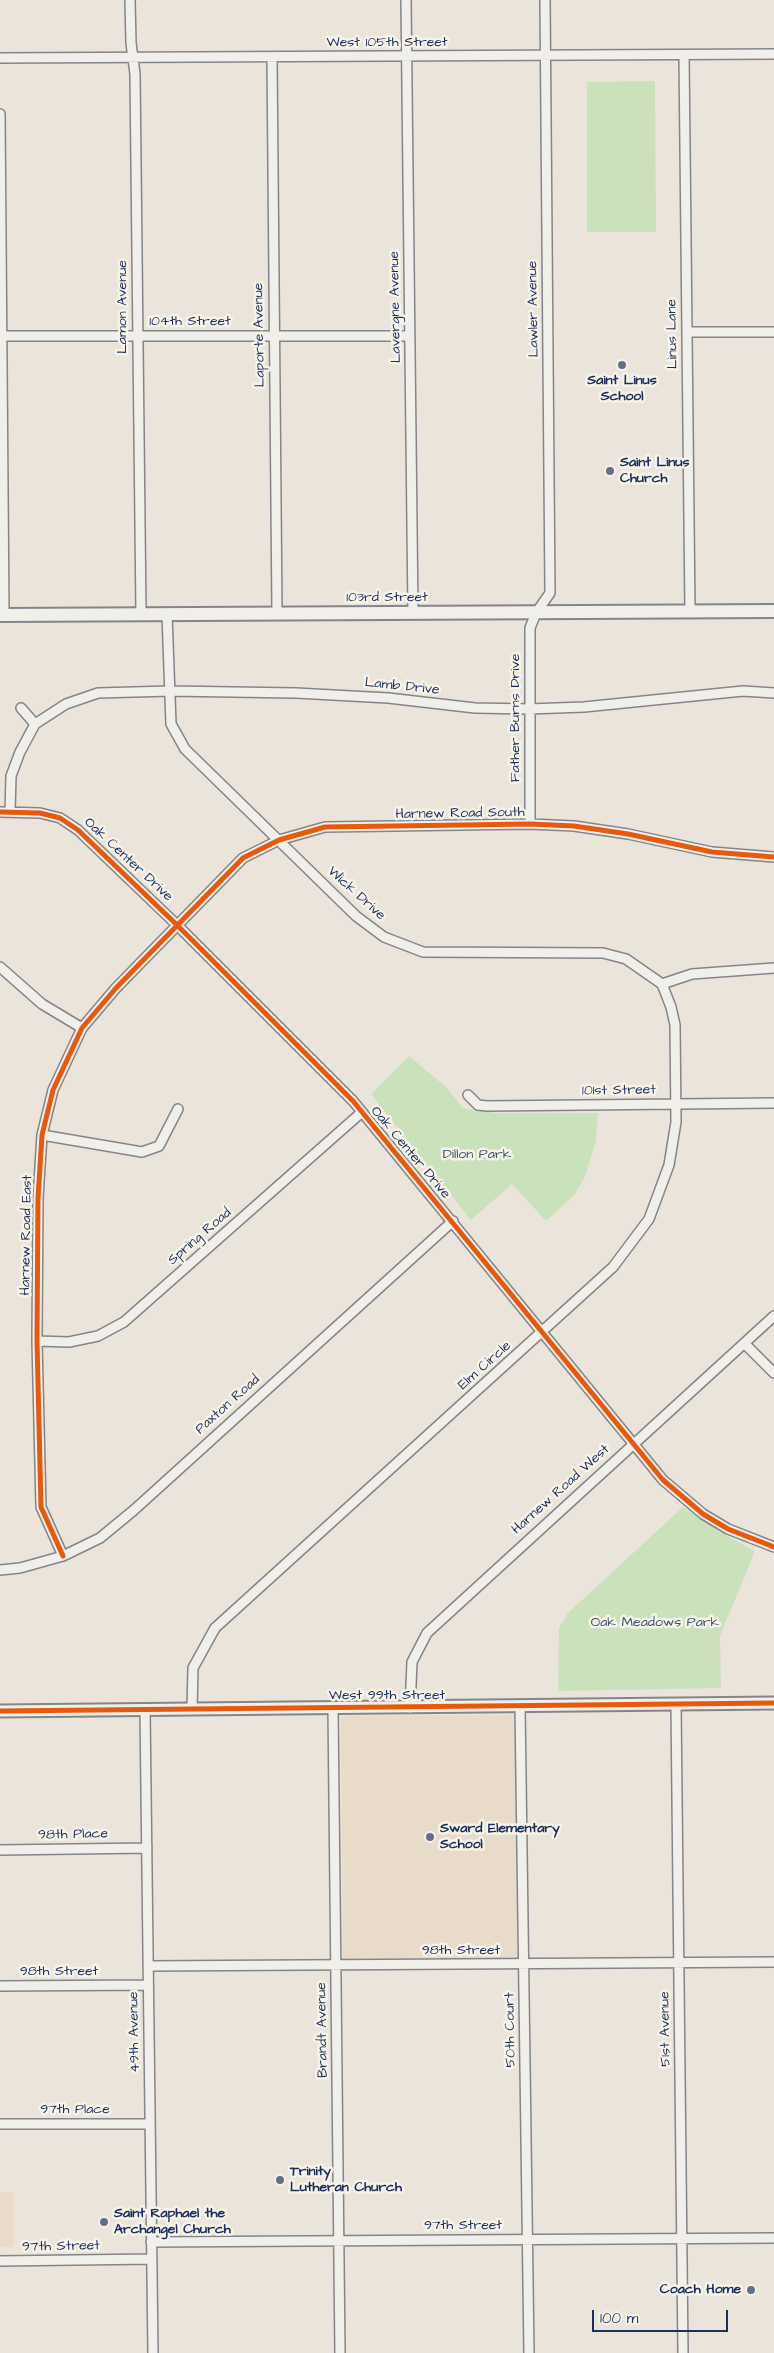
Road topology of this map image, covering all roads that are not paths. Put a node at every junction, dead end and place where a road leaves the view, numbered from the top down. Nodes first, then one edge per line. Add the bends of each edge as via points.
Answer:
1 (130, 0) edge
2 (406, 0) edge
3 (545, 0) edge
4 (774, 54) edge
5 (684, 55) junction
6 (407, 56) junction
7 (546, 56) junction
8 (272, 57) junction
9 (0, 58) edge
10 (133, 58) junction
11 (0, 114) edge
12 (687, 332) junction
13 (774, 332) edge
14 (136, 335) junction
15 (1, 336) edge
16 (274, 336) junction
17 (410, 336) junction
18 (690, 612) junction
19 (774, 612) edge
20 (413, 613) junction
21 (536, 613) junction
22 (140, 614) junction
23 (167, 614) junction
24 (277, 614) junction
25 (2, 615) edge
26 (170, 691) junction
27 (774, 693) edge
28 (21, 708) dead end
29 (529, 709) junction
30 (35, 724) junction
31 (0, 812) edge
32 (10, 812) junction
33 (530, 824) junction
34 (279, 840) junction
35 (774, 857) edge
36 (177, 925) junction
37 (0, 967) edge
38 (774, 968) edge
39 (662, 984) junction
40 (82, 1028) junction
41 (468, 1095) dead end
42 (774, 1103) edge
43 (676, 1104) junction
44 (178, 1109) dead end
45 (362, 1112) junction
46 (42, 1135) junction
47 (453, 1221) junction
48 (774, 1316) edge
49 (543, 1332) junction
50 (37, 1341) junction
51 (745, 1344) junction
52 (774, 1373) edge
53 (634, 1443) junction
54 (774, 1547) edge
55 (63, 1556) junction
56 (0, 1570) edge
57 (774, 1703) edge
58 (676, 1704) junction
59 (520, 1706) junction
60 (333, 1708) junction
61 (410, 1708) junction
62 (192, 1709) junction
63 (145, 1710) junction
64 (0, 1711) edge
65 (147, 1848) junction
66 (0, 1850) edge
67 (774, 1962) edge
68 (679, 1963) junction
69 (524, 1964) junction
70 (336, 1965) junction
71 (148, 1966) junction
72 (148, 1985) junction
73 (0, 1986) edge
74 (0, 2124) edge
75 (150, 2124) junction
76 (774, 2238) edge
77 (682, 2239) junction
78 (528, 2240) junction
79 (339, 2241) junction
80 (151, 2242) junction
81 (152, 2259) junction
82 (0, 2262) edge
83 (153, 2353) edge
84 (340, 2353) edge
85 (529, 2353) edge
86 (683, 2353) edge

1 - 10 street, Lamon Avenue
2 - 6 street, Lavergne Avenue
3 - 7 street, Lawler Avenue
4 - 5 street, West 105th Street
5 - 7 street, West 105th Street
5 - 12 street, Linus Lane
6 - 7 street, West 105th Street
6 - 8 street, West 105th Street
6 - 17 street, Lavergne Avenue
7 - 21 street, Lawler Avenue via 550,593
8 - 10 street, West 105th Street
8 - 16 street, Laporte Avenue
9 - 10 street, West 105th Street
10 - 14 street, Lamon Avenue
11 - 15 street
12 - 13 street
12 - 18 street, Linus Lane
14 - 15 street, 104th Street
14 - 16 street, 104th Street
14 - 22 street, Lamon Avenue
15 - 25 street
16 - 17 street, 104th Street
16 - 24 street, Laporte Avenue
17 - 20 street, Lavergne Avenue
18 - 19 main road, 103rd Street
18 - 21 main road, 103rd Street
20 - 21 main road, 103rd Street
20 - 24 main road, 103rd Street
21 - 29 street, Father Burns Drive via 530,628
22 - 23 main road, 103rd Street
22 - 25 main road, 103rd Street
23 - 24 main road, 103rd Street
23 - 26 street, Wick Drive
26 - 29 street, Lamb Drive via 388,698 475,708
26 - 30 street, Lamb Drive via 98,693 66,704
26 - 34 street, Wick Drive via 172,724 185,749
27 - 29 street, Lamb Drive via 743,691 584,708
28 - 30 street
29 - 33 street, Father Burns Drive
30 - 32 street, Lamb Drive via 11,776
31 - 32 street, Oak Center Drive
32 - 36 street, Oak Center Drive via 40,813 60,818 78,830
33 - 34 street, Harnew Road South via 325,827
33 - 35 street, Harnew Road South via 574,826 712,852
34 - 36 street, Harnew Road South via 243,858
34 - 39 street, Wick Drive via 356,916 396,943 423,952 439,953 603,953 626,959
36 - 40 street, Harnew Road East
36 - 45 street, Oak Center Drive
37 - 40 street via 42,1004
38 - 39 street via 692,974
39 - 43 street, Elm Circle via 675,1026
40 - 46 street, Harnew Road East via 53,1090
41 - 43 street, 101st Street via 478,1105 487,1106
42 - 43 street, 101st Street
43 - 49 street, Elm Circle via 669,1165 649,1219 613,1267
44 - 46 street via 159,1146 142,1152
45 - 47 street, Oak Center Drive
45 - 50 street, Spring Road via 124,1322 98,1336 69,1342
46 - 50 street, Harnew Road East
47 - 49 street, Oak Center Drive
47 - 55 street, Paxton Road via 134,1510 100,1538
48 - 51 street, Harnew Road West
49 - 53 street, Oak Center Drive
49 - 62 street, Elm Circle via 215,1628 193,1668
50 - 55 street, Harnew Road East via 41,1507
51 - 52 street
51 - 53 street, Harnew Road West
53 - 54 street, Oak Center Drive via 663,1480 703,1514 728,1529
53 - 61 street, Harnew Road West via 427,1633 412,1662
55 - 56 street, Paxton Road
57 - 58 street, West 99th Street
58 - 59 street, West 99th Street
58 - 68 street, 51st Avenue
59 - 61 street, West 99th Street
59 - 69 street, 50th Court
60 - 61 street, West 99th Street
60 - 62 street, West 99th Street
60 - 70 street, Brandt Avenue
62 - 63 street, West 99th Street
63 - 64 street, West 99th Street
63 - 65 street, 49th Avenue
65 - 66 street, 98th Place
65 - 71 street, 49th Avenue
67 - 68 street, 98th Street
68 - 69 street, 98th Street
68 - 77 street, 51st Avenue
69 - 70 street, 98th Street
69 - 78 street, 50th Court
70 - 71 street, 98th Street
70 - 79 street, Brandt Avenue
71 - 72 street, 49th Avenue
72 - 73 street, 98th Street
72 - 75 street, 49th Avenue
74 - 75 street, 97th Place
75 - 80 street, 49th Avenue
76 - 77 street, 97th Street
77 - 78 street, 97th Street
77 - 86 street, 51st Avenue
78 - 79 street, 97th Street
78 - 85 street, 50th Court
79 - 80 street, 97th Street
79 - 84 street, Brandt Avenue
80 - 81 street, 49th Avenue
81 - 82 street, 97th Street
81 - 83 street, 49th Avenue

